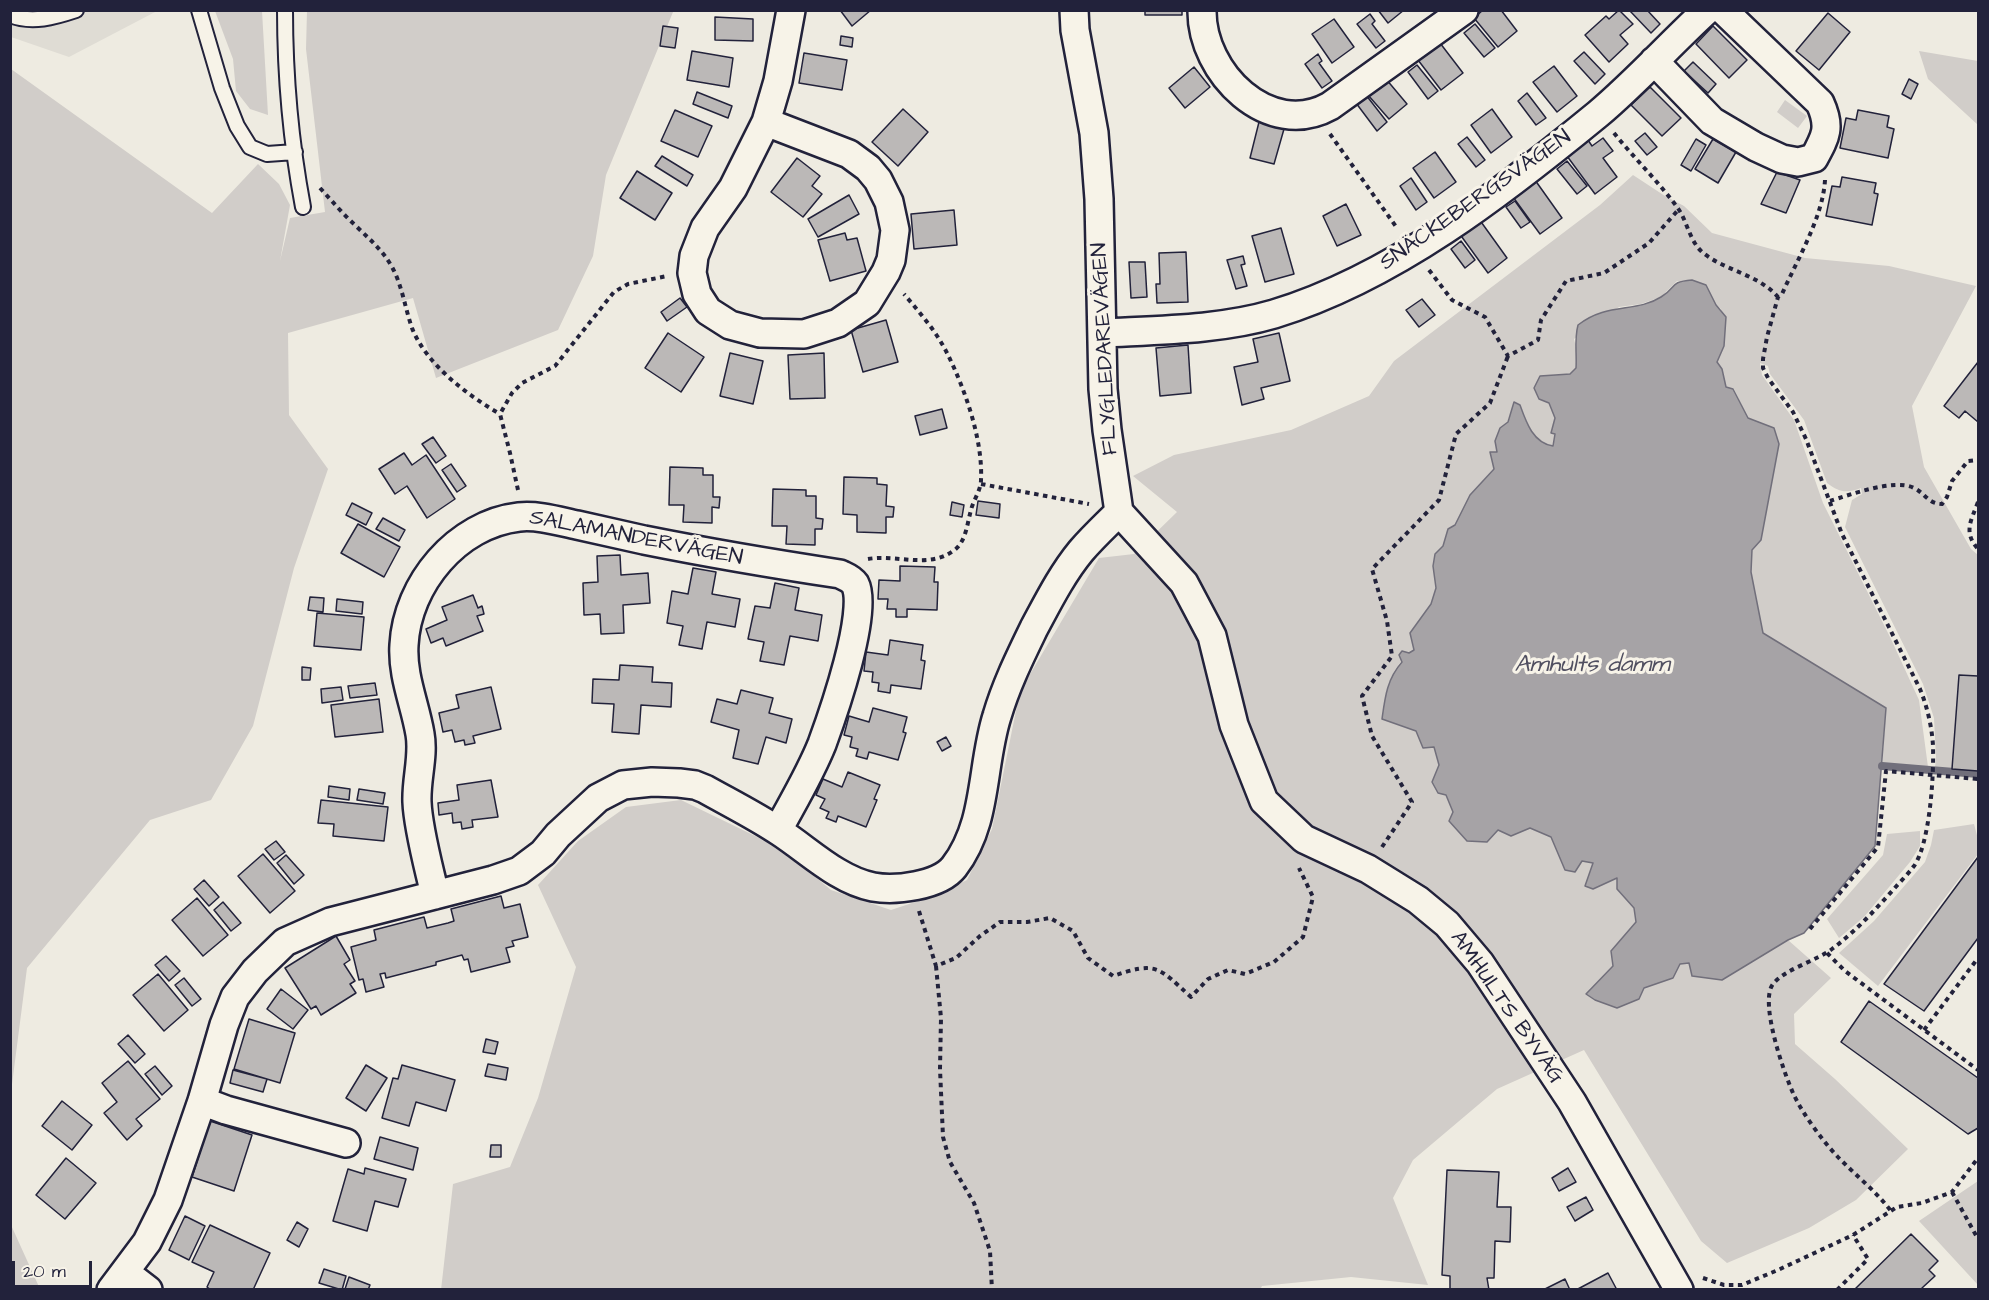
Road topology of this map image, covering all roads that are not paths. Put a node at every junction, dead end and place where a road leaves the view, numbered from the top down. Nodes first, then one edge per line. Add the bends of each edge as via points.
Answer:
1 (76, 10) edge
2 (199, 10) edge
3 (285, 10) edge
4 (791, 10) edge
5 (1074, 10) edge
6 (1202, 10) edge
7 (1464, 10) edge
8 (1707, 10) edge
9 (1723, 10) edge
10 (10, 15) edge
11 (1654, 61) junction
12 (766, 122) junction
13 (295, 152) junction
14 (303, 207) dead end
15 (1102, 333) junction
16 (1118, 505) junction
17 (778, 830) junction
18 (435, 895) junction
19 (202, 1101) junction
20 (346, 1143) dead end
21 (118, 1281) edge
22 (1689, 1281) edge
23 (148, 1290) edge

1 - 10 lane via 53,18
2 - 13 lane via 222,88 250,147 267,154
3 - 13 lane
4 - 12 street
5 - 15 street, FLYGLEDAREVÄGEN via 1094,133
6 - 7 street via 1208,46 1221,72 1238,93 1292,116 1316,114
8 - 11 street, SNÄCKEBERGSVÄGEN
9 - 11 street via 1820,103 1827,121 1824,140 1814,158 1798,162 1782,159 1712,121
11 - 15 street, SNÄCKEBERGSVÄGEN via 1545,157 1376,273 1273,314 1219,324
12 - 12 street via 733,188 705,228 692,273 697,294 708,310 730,325 760,333 804,334 838,323 867,303 891,260 895,230 889,202 868,168 849,154
13 - 14 lane
15 - 16 street, FLYGLEDAREVÄGEN via 1107,430
16 - 17 street via 1054,589 1011,676 996,717 978,818 953,869 912,887 871,886 831,868
16 - 22 street, AMHULTS BYVÄG via 1184,583 1212,636 1234,725 1264,801 1304,839 1368,869 1447,924 1480,963
17 - 18 street via 696,785 652,782 623,786 598,798 543,853 519,871
17 - 18 street, SALAMANDERVÄGEN via 821,745 841,688 855,634 858,596 851,579 691,550 547,518 506,519 459,543 433,566 407,618 405,667 420,735 417,802
18 - 19 street via 330,922 285,942 255,970 235,997
19 - 20 street
19 - 21 street via 168,1200 147,1242
21 - 23 street

